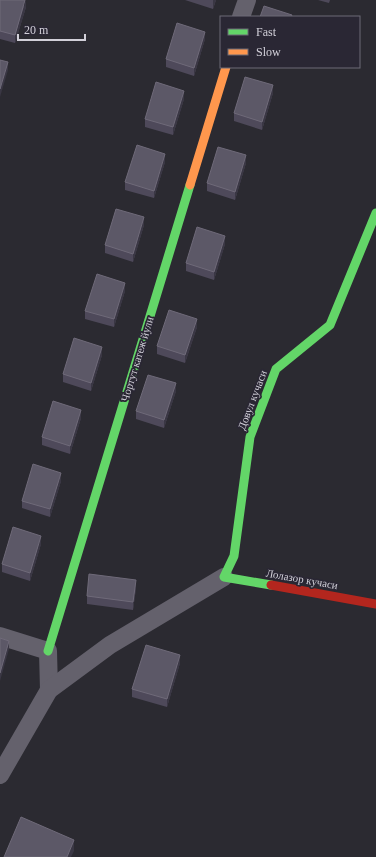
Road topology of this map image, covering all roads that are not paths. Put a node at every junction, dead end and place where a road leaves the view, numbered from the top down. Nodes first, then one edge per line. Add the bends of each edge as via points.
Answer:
1 (247, 0) edge
2 (241, 16) edge
3 (226, 68) edge
4 (376, 213) edge
5 (224, 577) junction
6 (376, 604) edge
7 (0, 636) edge
8 (48, 651) junction
9 (49, 690) junction
10 (0, 775) edge

1 - 2 street
3 - 8 street, Чортут катеж йули
4 - 5 street, Довул кучаси via 330,325 276,369 250,437 234,556
5 - 6 street, Лолазор кучаси
5 - 9 street via 110,645
7 - 8 street
8 - 9 street, Чортут катеж йули
9 - 10 street

